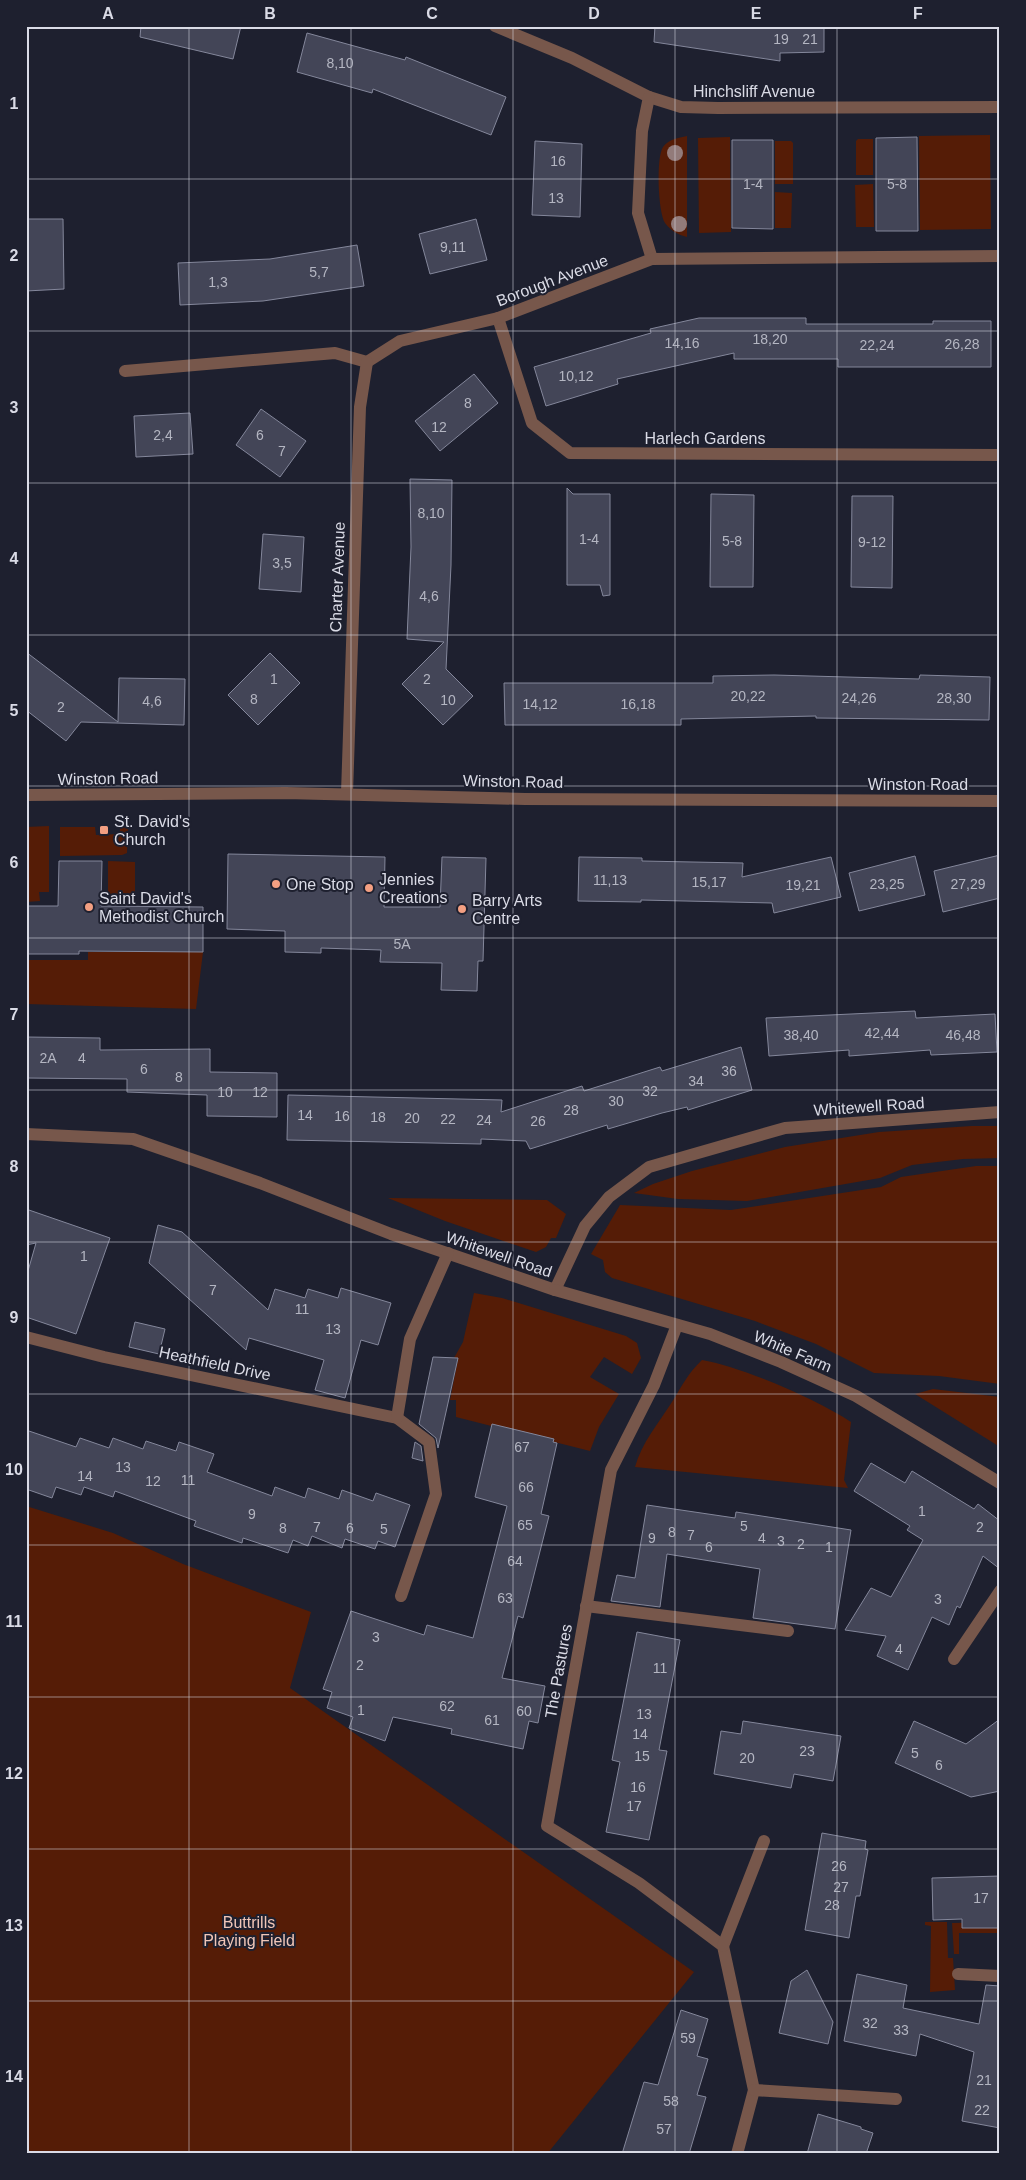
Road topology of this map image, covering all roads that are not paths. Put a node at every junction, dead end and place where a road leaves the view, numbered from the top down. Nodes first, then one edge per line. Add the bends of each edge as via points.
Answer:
1 (495, 26) edge
2 (649, 97) junction
3 (1000, 106) edge
4 (1000, 256) edge
5 (652, 259) junction
6 (498, 318) junction
7 (367, 362) junction
8 (125, 371) dead end
9 (1000, 456) edge
10 (347, 793) junction
11 (26, 795) edge
12 (1000, 801) edge
13 (1000, 1112) edge
14 (26, 1134) edge
15 (448, 1253) junction
16 (555, 1290) junction
17 (677, 1325) junction
18 (26, 1337) edge
19 (397, 1418) junction
20 (1000, 1483) edge
21 (1000, 1591) edge
22 (401, 1596) dead end
23 (586, 1606) junction
24 (788, 1631) dead end
25 (954, 1659) dead end
26 (764, 1841) dead end
27 (723, 1946) junction
28 (958, 1974) dead end
29 (1000, 1976) edge
30 (754, 2090) junction
31 (896, 2099) dead end
32 (737, 2154) edge

1 - 2 street, Hinchsliff Avenue via 572,58
2 - 3 street, Hinchsliff Avenue via 681,107 718,108
2 - 5 street via 642,131 638,213
4 - 5 street, Borough Avenue
5 - 6 street, Borough Avenue
6 - 7 street, Borough Avenue via 400,341
6 - 9 street, Harlech Gardens via 532,423 570,453
7 - 8 street via 335,353
7 - 10 street, Charter Avenue via 359,417
10 - 11 street, Winston Road
10 - 12 street, Winston Road via 525,799
13 - 16 street, Whitewell Road via 785,1128 648,1167 609,1197 586,1226
14 - 15 street, Whitewell Road via 133,1139
15 - 16 street, Whitewell Road
15 - 19 street via 410,1339
16 - 17 street, White Farm
17 - 20 street, White Farm via 782,1362 856,1396
17 - 23 street, The Pastures via 654,1385 611,1470
18 - 19 street, Heathfield Drive via 104,1357
19 - 22 street, Heathfield Drive via 429,1442 436,1494
21 - 25 street
23 - 24 street
23 - 27 street, The Pastures via 547,1826 639,1883
26 - 27 street
27 - 30 street
28 - 29 street
30 - 31 street
30 - 32 street

